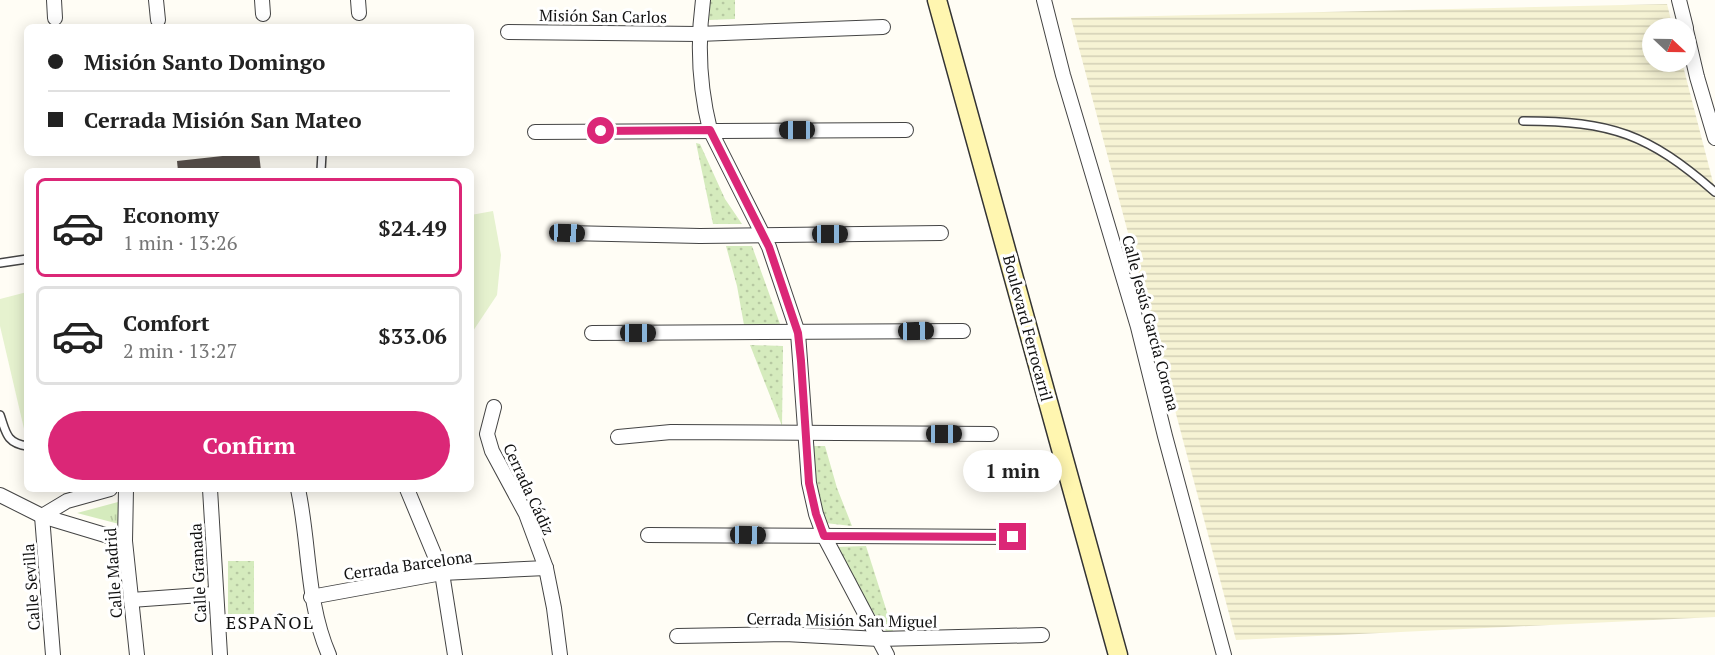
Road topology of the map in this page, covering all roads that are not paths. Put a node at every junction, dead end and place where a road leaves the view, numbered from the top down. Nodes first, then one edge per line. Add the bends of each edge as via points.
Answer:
1 (54, 0) edge
2 (156, 0) edge
3 (703, 0) edge
4 (937, 0) edge
5 (1044, 0) edge
6 (1679, 0) edge
7 (55, 18) dead end
8 (1683, 18) edge
9 (158, 20) dead end
10 (884, 27) dead end
11 (508, 32) dead end
12 (698, 34) junction
13 (1696, 72) edge
14 (1523, 121) dead end
15 (710, 130) junction
16 (906, 130) dead end
17 (535, 132) dead end
18 (1715, 138) edge
19 (1715, 192) edge
20 (567, 233) dead end
21 (941, 234) dead end
22 (763, 235) junction
23 (24, 259) edge
24 (0, 262) edge
25 (963, 331) dead end
26 (592, 333) dead end
27 (798, 333) junction
28 (494, 407) dead end
29 (0, 415) edge
30 (805, 434) junction
31 (991, 434) dead end
32 (618, 437) dead end
33 (24, 445) edge
34 (100, 492) edge
35 (126, 492) edge
36 (210, 492) edge
37 (298, 492) edge
38 (408, 492) edge
39 (0, 495) edge
40 (42, 516) junction
41 (648, 535) dead end
42 (824, 536) junction
43 (1013, 537) dead end
44 (125, 541) junction
45 (546, 568) junction
46 (442, 573) junction
47 (215, 594) junction
48 (311, 597) junction
49 (131, 600) junction
50 (1042, 634) dead end
51 (677, 636) dead end
52 (879, 639) junction
53 (53, 655) edge
54 (137, 655) edge
55 (220, 655) edge
56 (329, 655) edge
57 (455, 655) edge
58 (560, 655) edge
59 (887, 655) edge
60 (1118, 655) edge
61 (1224, 655) edge

1 - 7 street
2 - 9 street
3 - 12 street
4 - 60 main road, Boulevard Ferrocarril
5 - 61 street, Calle Jesús García Corona via 1138,327
6 - 8 street
10 - 12 street, Misión San Carlos
11 - 12 street, Misión San Carlos
12 - 15 street via 700,79
13 - 18 street
14 - 19 lane via 1577,122 1626,133 1679,162
15 - 16 street
15 - 17 street
15 - 22 street
20 - 22 street
21 - 22 street
22 - 27 street
23 - 24 lane
25 - 27 street
26 - 27 street
27 - 30 street
28 - 45 street, Cerrada Cádiz via 488,434 492,451 526,514
29 - 33 lane via 9,438
30 - 31 street
30 - 32 street via 682,432
30 - 42 street via 809,483
34 - 40 street via 68,501
35 - 44 street, Calle Madrid
36 - 47 street, Calle Granada
37 - 48 street
38 - 46 street
39 - 40 street
40 - 44 street
40 - 53 street, Calle Sevilla
41 - 42 street
42 - 43 street
42 - 52 street
44 - 49 street, Calle Madrid
45 - 46 street, Cerrada Barcelona
45 - 58 street, Cerrada Cádiz
46 - 48 street, Cerrada Barcelona
46 - 57 street
47 - 49 street
47 - 55 street, Calle Granada
48 - 56 street
49 - 54 street, Calle Madrid
50 - 52 street, Cerrada Misión San Miguel
51 - 52 street, Cerrada Misión San Miguel via 785,634
52 - 59 street

